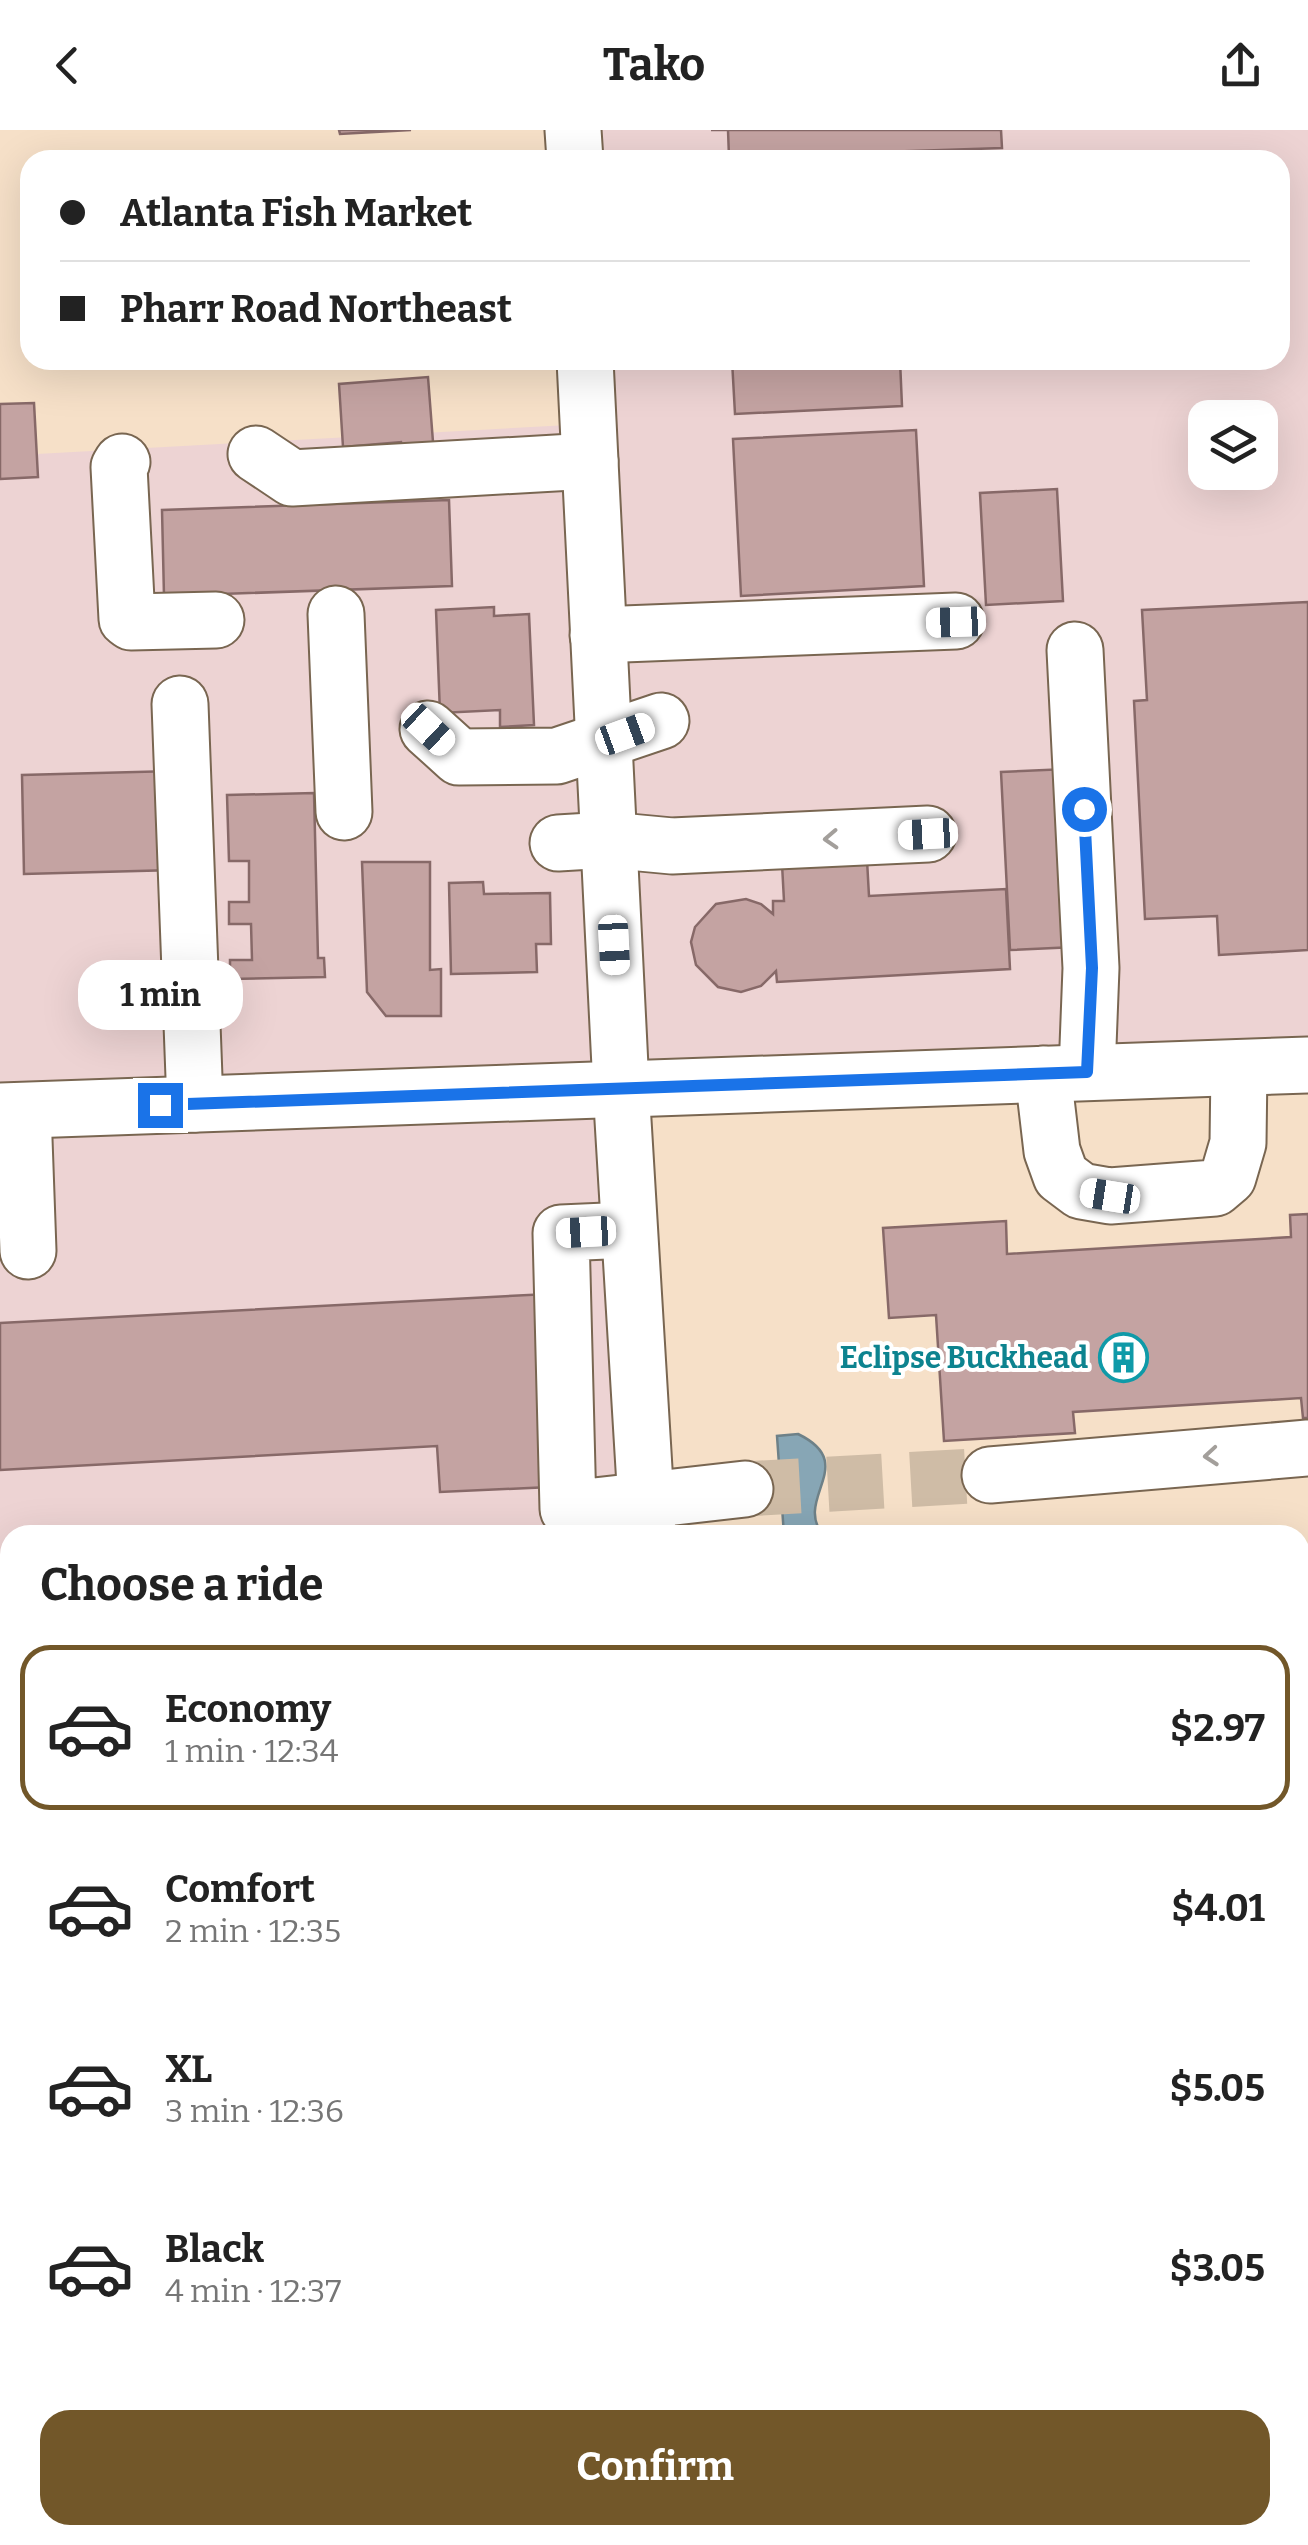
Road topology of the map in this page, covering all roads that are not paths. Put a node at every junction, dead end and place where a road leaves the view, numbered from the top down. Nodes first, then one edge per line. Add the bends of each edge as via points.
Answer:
1 (585, 370) edge
2 (256, 454) dead end
3 (590, 461) junction
4 (122, 462) dead end
5 (336, 614) dead end
6 (216, 620) dead end
7 (956, 622) dead end
8 (598, 636) junction
9 (1076, 650) dead end
10 (180, 704) dead end
11 (661, 720) dead end
12 (428, 729) dead end
13 (603, 742) junction
14 (344, 812) dead end
15 (928, 834) dead end
16 (583, 842) junction
17 (1308, 1065) edge
18 (1239, 1068) junction
19 (1065, 1073) junction
20 (620, 1087) junction
21 (195, 1104) junction
22 (12, 1111) edge
23 (629, 1230) junction
24 (28, 1252) dead end
25 (1308, 1448) edge
26 (990, 1476) tunnel mouth
27 (746, 1489) tunnel mouth
28 (647, 1518) edge

1 - 3 street
2 - 3 street via 292,478
3 - 8 street
4 - 6 street via 127,620
5 - 14 street
7 - 8 street
8 - 13 street
9 - 19 street via 1092,968
10 - 21 street
11 - 13 street
12 - 13 street via 460,758 557,756
13 - 16 street
15 -> 16 street via 672,846
16 - 20 street
17 - 18 street
18 - 19 street
18 - 19 street via 1238,1144 1228,1176 1215,1188 1110,1196 1081,1192 1061,1176 1052,1151
19 - 20 street
20 - 21 street
20 - 23 street
21 - 22 street
22 - 24 street
23 - 28 street
23 - 28 street via 561,1233 568,1510
25 -> 26 street
27 - 28 street

